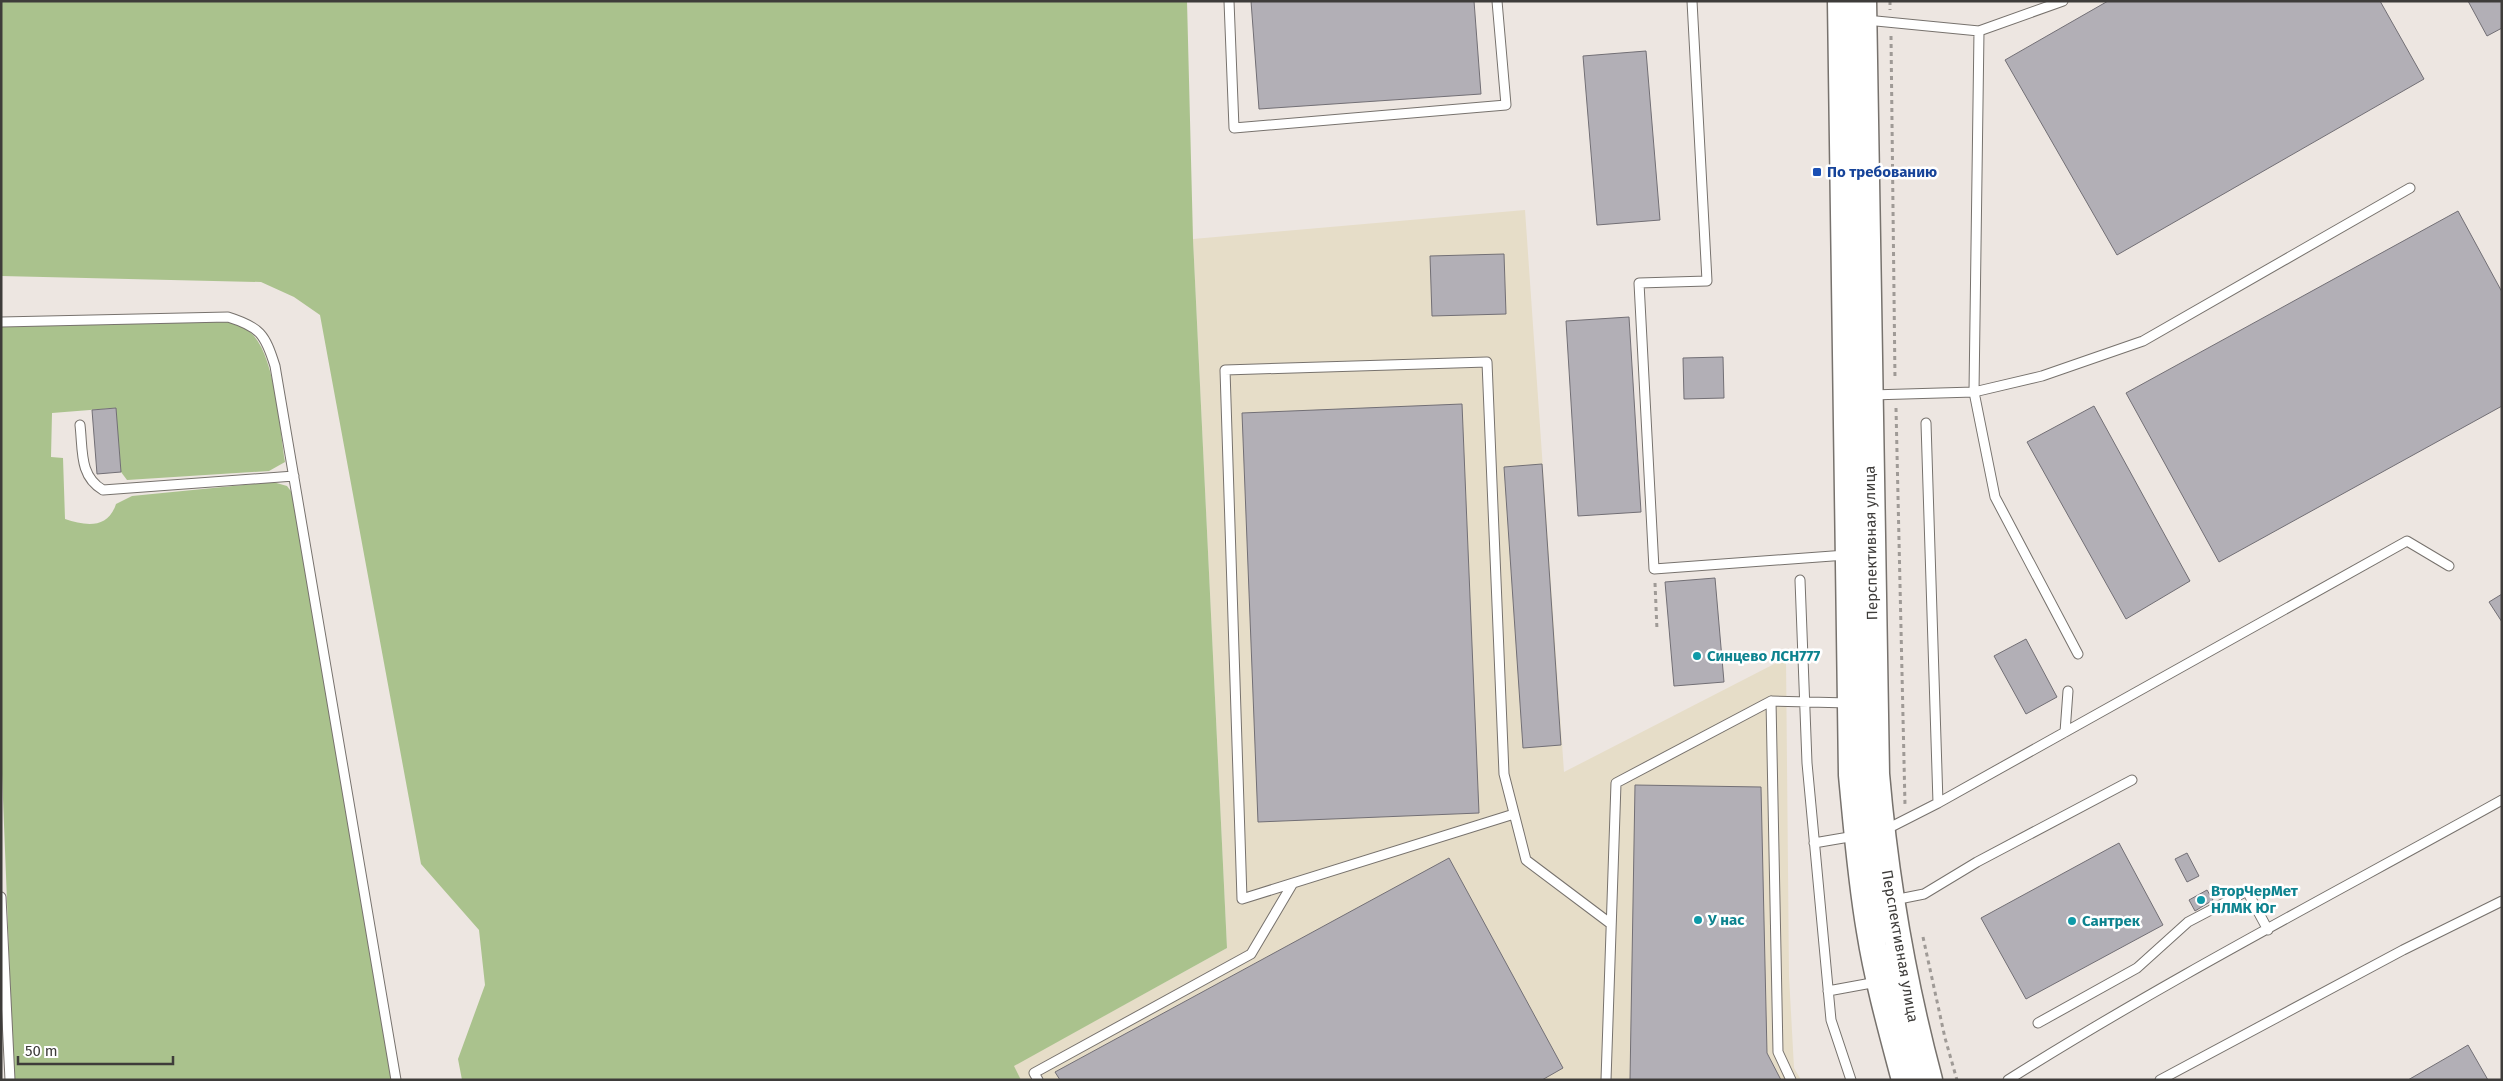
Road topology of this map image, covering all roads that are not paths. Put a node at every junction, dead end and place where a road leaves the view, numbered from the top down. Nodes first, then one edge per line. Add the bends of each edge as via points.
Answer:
1 (1229, 1) edge
2 (1497, 1) edge
3 (1692, 1) edge
4 (1841, 1) edge
5 (2063, 1) edge
6 (1863, 10) edge
7 (1979, 31) junction
8 (2410, 188) dead end
9 (1, 322) edge
10 (1974, 392) junction
11 (1857, 396) junction
12 (1926, 423) dead end
13 (80, 425) dead end
14 (294, 476) junction
15 (1859, 554) junction
16 (2449, 566) dead end
17 (1800, 580) dead end
18 (2078, 654) dead end
19 (2068, 691) dead end
20 (1772, 701) junction
21 (1804, 702) junction
22 (1863, 702) junction
23 (2066, 732) junction
24 (2132, 780) dead end
25 (2502, 800) edge
26 (1938, 803) junction
27 (1514, 814) junction
28 (1869, 834) junction
29 (1814, 843) junction
30 (1293, 883) junction
31 (1, 898) edge
32 (2502, 901) edge
33 (1879, 903) junction
34 (1611, 924) junction
35 (2268, 930) junction
36 (1881, 981) junction
37 (1828, 991) junction
38 (2038, 1023) dead end
39 (10, 1080) edge
40 (396, 1080) edge
41 (1038, 1080) edge
42 (1606, 1080) edge
43 (1791, 1080) edge
44 (1851, 1080) edge
45 (1905, 1080) edge
46 (1930, 1080) edge
47 (2008, 1080) edge
48 (2160, 1080) edge

1 - 2 lane via 1234,128 1506,105
3 - 15 lane via 1707,281 1639,283 1654,569
4 - 11 main road, Перспективная улица
5 - 7 lane
6 - 7 lane via 1891,22
6 - 11 main road, Перспективная улица
7 - 10 lane
8 - 10 lane via 2143,341 2042,376
9 - 14 lane via 228,317 255,327 270,350 275,366
10 - 11 lane
10 - 18 lane via 1995,497
11 - 15 main road, Перспективная улица
12 - 26 lane
13 - 14 lane via 85,472 103,490
14 - 40 lane
15 - 22 main road, Перспективная улица
16 - 23 lane via 2407,541
17 - 21 lane
19 - 23 lane
20 - 21 lane
20 - 34 lane via 1616,783
20 - 43 lane via 1778,1052
21 - 22 lane
21 - 29 lane
22 - 28 main road, Перспективная улица via 1876,774
23 - 26 lane
24 - 33 lane via 1924,894
25 - 35 lane
26 - 28 lane
27 - 30 lane
27 - 30 lane via 1504,774 1487,362 1225,370 1242,899
27 - 34 lane via 1526,860
28 - 29 lane
28 - 33 main road, Перспективная улица
29 - 37 lane
30 - 41 lane via 1251,954 1034,1073
31 - 39 lane
32 - 48 lane
33 - 36 main road, Перспективная улица
33 - 46 main road, Перспективная улица
34 - 42 lane
35 - 38 lane via 2247,892 2188,922 2137,968
35 - 47 lane
36 - 37 lane
36 - 45 main road, Перспективная улица
37 - 44 lane via 1831,1020

